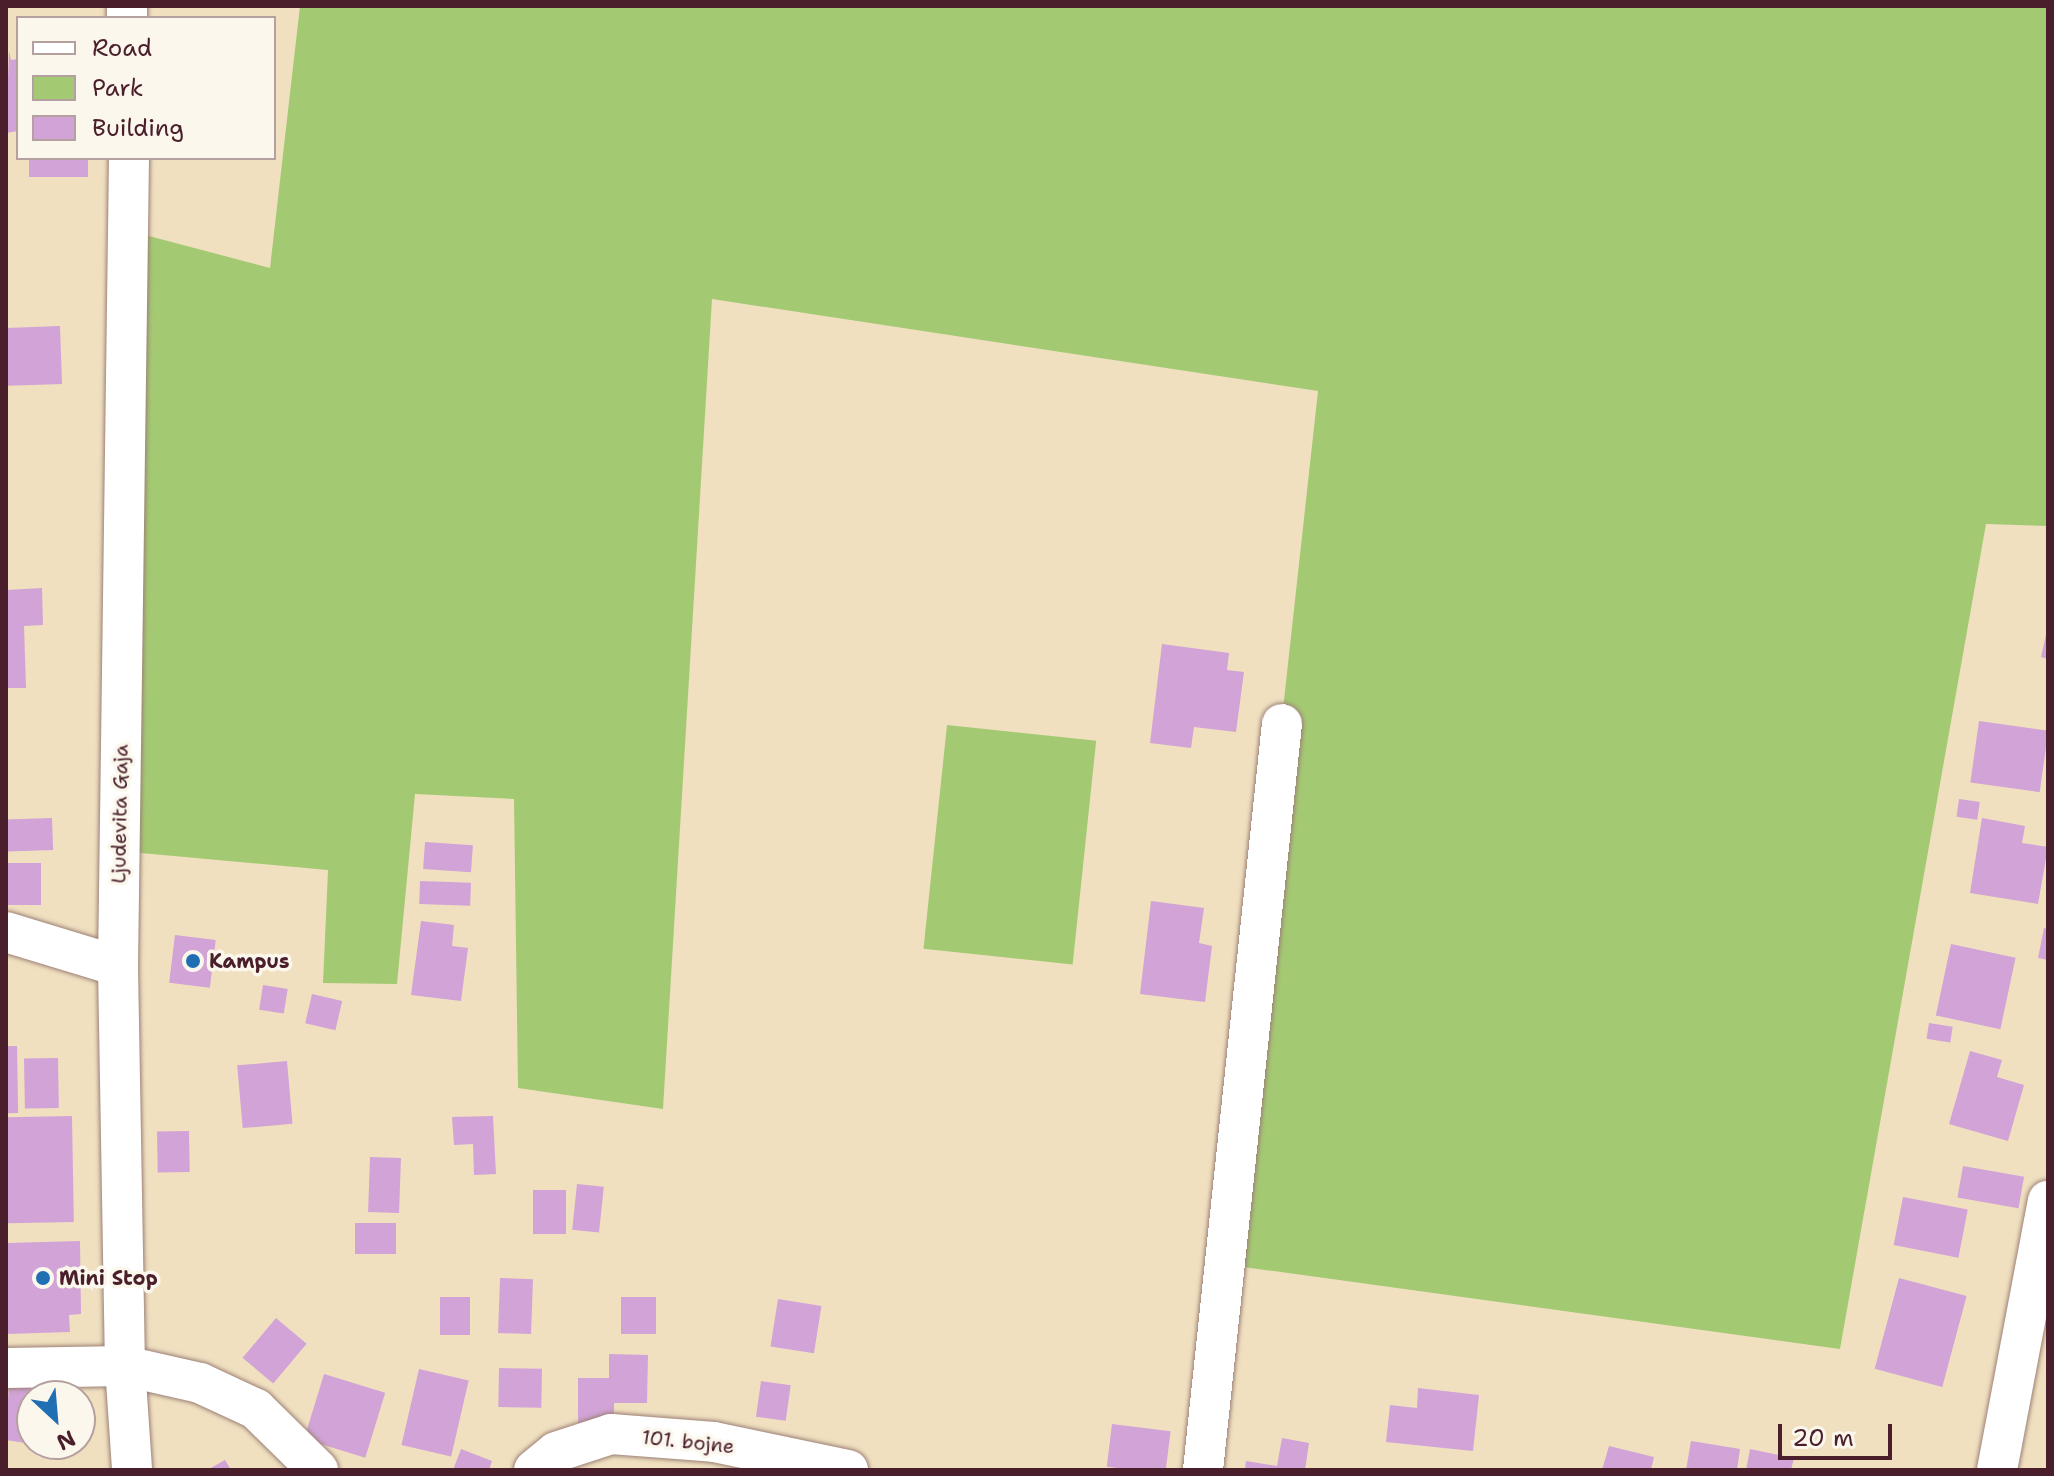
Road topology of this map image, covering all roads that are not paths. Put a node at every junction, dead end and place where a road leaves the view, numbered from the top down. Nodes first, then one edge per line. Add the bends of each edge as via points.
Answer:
1 (129, 160) edge
2 (1282, 724) dead end
3 (6, 932) edge
4 (118, 966) junction
5 (2048, 1201) edge
6 (125, 1366) junction
7 (6, 1368) edge
8 (132, 1470) edge
9 (318, 1470) edge
10 (534, 1470) edge
11 (848, 1470) edge
12 (1203, 1470) edge
13 (1997, 1470) edge

1 - 4 street, Ljudevita Gaja
2 - 12 street
3 - 4 street
4 - 6 street, Ljudevita Gaja
5 - 13 street
6 - 7 street
6 - 8 street, Ljudevita Gaja
6 - 9 street via 200,1383 256,1409
10 - 11 street, 101. bojne via 556,1452 611,1434 714,1442

